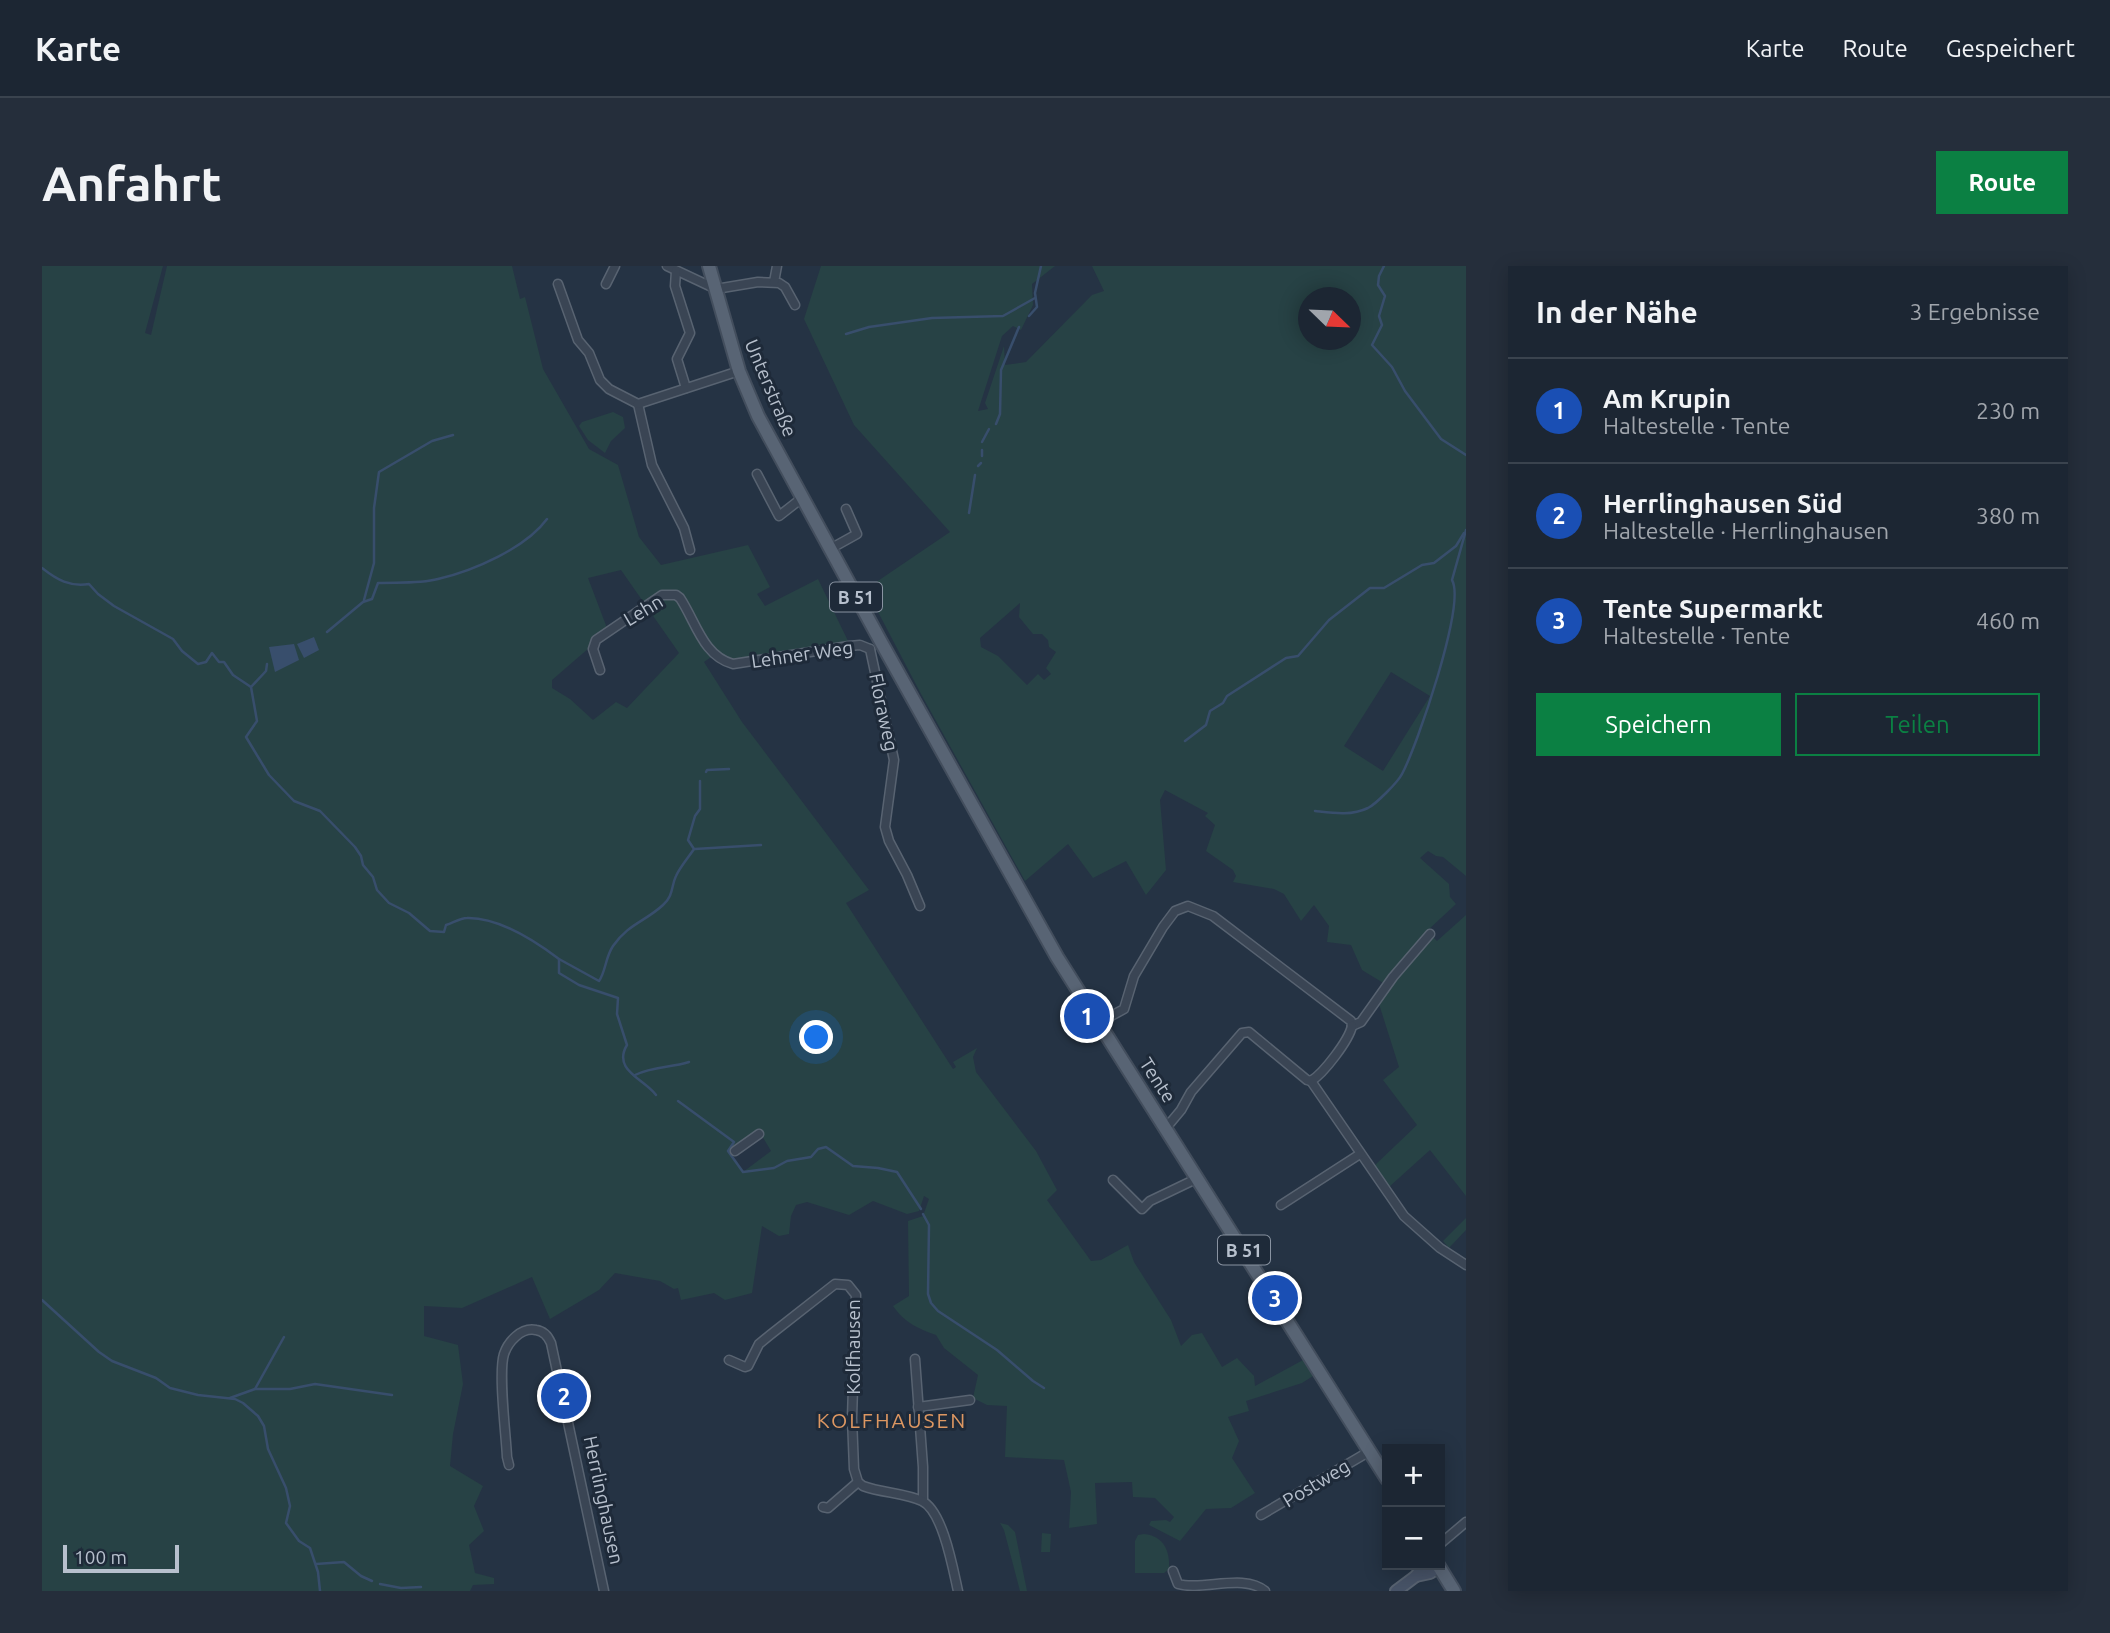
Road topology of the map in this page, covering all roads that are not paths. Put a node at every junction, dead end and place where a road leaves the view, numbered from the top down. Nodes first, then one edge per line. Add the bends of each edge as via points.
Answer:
1 (615, 266) edge
2 (667, 266) edge
3 (709, 266) edge
4 (777, 266) edge
5 (676, 271) junction
6 (774, 282) junction
7 (558, 284) dead end
8 (606, 284) dead end
9 (716, 289) junction
10 (795, 305) dead end
11 (740, 371) junction
12 (686, 388) junction
13 (638, 404) junction
14 (757, 474) dead end
15 (802, 498) junction
16 (846, 509) dead end
17 (831, 549) junction
18 (690, 550) dead end
19 (875, 645) junction
20 (733, 664) joint
21 (600, 670) dead end
22 (911, 695) joint
23 (920, 906) dead end
24 (1430, 934) dead end
25 (1098, 1023) junction
26 (1352, 1026) junction
27 (1311, 1081) junction
28 (1166, 1128) junction
29 (759, 1134) dead end
30 (735, 1152) dead end
31 (1360, 1154) junction
32 (1198, 1178) junction
33 (1113, 1180) dead end
34 (1281, 1205) dead end
35 (1466, 1265) edge
36 (915, 1359) dead end
37 (729, 1360) dead end
38 (970, 1400) dead end
39 (918, 1407) junction
40 (1370, 1451) junction
41 (509, 1465) dead end
42 (1382, 1471) edge
43 (858, 1482) junction
44 (923, 1501) junction
45 (822, 1507) dead end
46 (1261, 1516) dead end
47 (1466, 1522) edge
48 (1445, 1540) edge
49 (1420, 1570) edge
50 (1434, 1570) edge
51 (1441, 1570) edge
52 (1173, 1572) dead end
53 (1416, 1576) junction
54 (604, 1591) edge
55 (958, 1591) edge
56 (1265, 1591) edge
57 (1396, 1591) edge
58 (1454, 1591) edge

1 - 8 street
2 - 5 street
3 - 9 main road, Unterstraße / B 51
4 - 6 street
5 - 9 street
5 - 12 street via 675,286 690,333 677,359
6 - 9 street
6 - 10 street via 785,287
7 - 13 street via 578,340 600,380
9 - 11 main road, Unterstraße / B 51
11 - 12 street
11 - 15 main road, Unterstraße / B 51 via 758,416
12 - 13 street
13 - 18 street via 652,464
14 - 15 street via 779,516
15 - 17 main road, Unterstraße / B 51
16 - 17 street via 857,534
17 - 19 main road, Unterstraße / B 51
19 - 20 street, Lehner Weg
19 - 22 main road, Unterstraße / B 51
19 - 23 street, Floraweg via 894,760 885,827
20 - 21 street, Lehn via 707,649 680,598 662,595 596,639 593,649
22 - 25 main road, Tente / B 51
24 - 26 street via 1361,1022
25 - 26 street via 1124,1009 1134,976 1163,927 1175,911 1188,906 1213,916
25 - 28 main road, Tente / B 51
26 - 27 street
27 - 28 street via 1249,1032 1242,1033
27 - 31 street
28 - 32 main road, Tente / B 51
29 - 30 street
31 - 34 street
31 - 35 street via 1404,1216
32 - 33 street via 1142,1209
32 - 40 main road, Tente / B 51
36 - 39 street
37 - 43 street, Kolfhausen via 748,1366 770,1335 835,1284 849,1285 856,1295 852,1419
38 - 39 street
39 - 44 street
40 - 42 main road, Tente / B 51
40 - 46 street, Postweg
41 - 54 street, Herrlinghausen via 503,1356 516,1336 538,1330 551,1343
43 - 44 street
43 - 45 street via 828,1508
44 - 55 street via 938,1518
47 - 48 street
49 - 53 street
50 - 53 street
51 - 58 main road
52 - 56 street via 1178,1584 1188,1589 1251,1585
53 - 57 street

